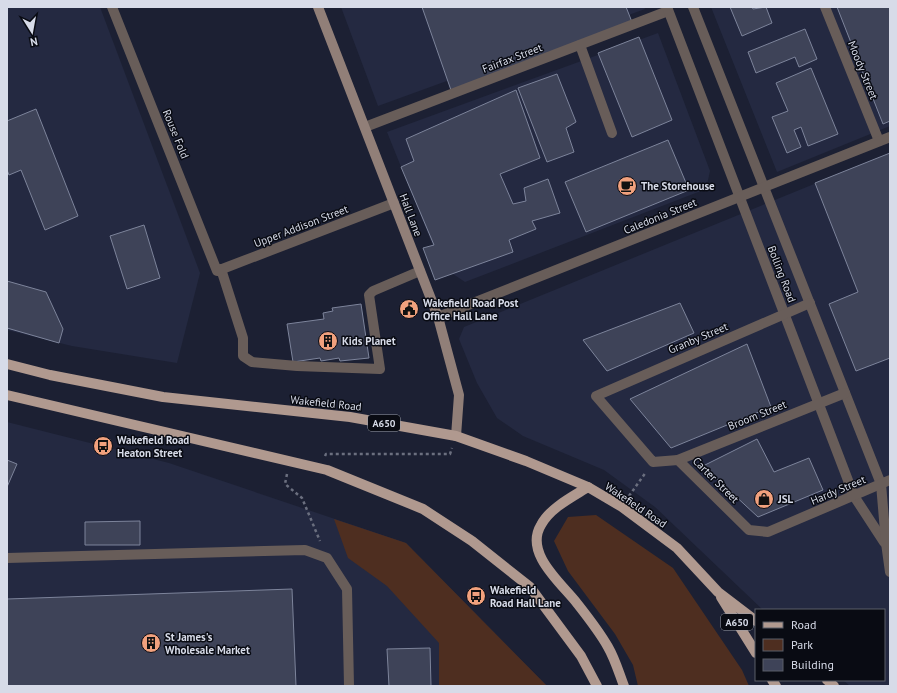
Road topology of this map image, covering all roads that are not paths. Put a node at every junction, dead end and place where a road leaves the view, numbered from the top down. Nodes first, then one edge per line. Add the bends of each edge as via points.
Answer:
1 (112, 7) edge
2 (318, 7) edge
3 (693, 7) edge
4 (825, 7) edge
5 (668, 9) edge
6 (580, 45) junction
7 (365, 127) junction
8 (612, 133) dead end
9 (890, 137) edge
10 (879, 141) junction
11 (764, 187) junction
12 (740, 197) junction
13 (394, 203) junction
14 (219, 270) junction
15 (420, 271) junction
16 (810, 303) junction
17 (785, 314) junction
18 (438, 317) junction
19 (7, 364) edge
20 (845, 393) junction
21 (7, 395) edge
22 (819, 403) junction
23 (456, 436) junction
24 (678, 460) junction
25 (653, 462) joint
26 (886, 482) edge
27 (588, 487) junction
28 (854, 496) junction
29 (749, 530) joint
30 (886, 543) junction
31 (7, 558) edge
32 (889, 565) edge
33 (718, 592) junction
34 (755, 619) edge
35 (755, 651) edge
36 (349, 686) edge
37 (598, 686) edge
38 (624, 686) edge

1 - 14 street, Rouse Fold
2 - 7 street, Hall Lane
3 - 11 street, Bolling Road
4 - 10 street, Moody Street
5 - 6 street, Fairfax Street
5 - 12 street, Bolling Road
6 - 7 street, Fairfax Street
6 - 8 street
7 - 13 street, Hall Lane
9 - 10 street, Caledonia Street
10 - 11 street, Caledonia Street
11 - 12 street, Caledonia Street
11 - 16 street, Bolling Road
12 - 17 street, Bolling Road
12 - 18 street, Caledonia Street
13 - 14 street, Upper Addison Street
13 - 15 street, Hall Lane
14 - 15 street, Rouse Fold via 243,338 243,356 252,362 380,369 369,295
15 - 18 street, Hall Lane
16 - 17 street, Granby Street
16 - 20 street, Bolling Road
17 - 22 street, Bolling Road
17 - 25 street, Granby Street via 596,396
18 - 23 street, Hall Lane via 460,395
19 - 23 main road, Wakefield Road / A650 via 163,397 350,417
20 - 22 street, Broom Street
20 - 26 street, Bolling Road
21 - 37 main road via 322,469 423,508 472,541 530,586 581,656
22 - 24 street, Broom Street
22 - 28 street, Bolling Road
23 - 27 main road, Wakefield Road / A650
24 - 25 street, Carter Street
24 - 29 street, Carter Street
26 - 28 street, Hardy Street
26 - 30 street, Bolling Road
27 - 33 main road, Wakefield Road / A650 via 622,507 677,548
27 - 38 main road via 552,512 540,525 538,548 550,572 577,603 608,647
28 - 29 street, Hardy Street via 768,532
28 - 30 street, Bolling Road
30 - 32 street, Bolling Road
31 - 36 street via 305,550 328,558 347,588
33 - 34 main road
33 - 35 main road, A650

